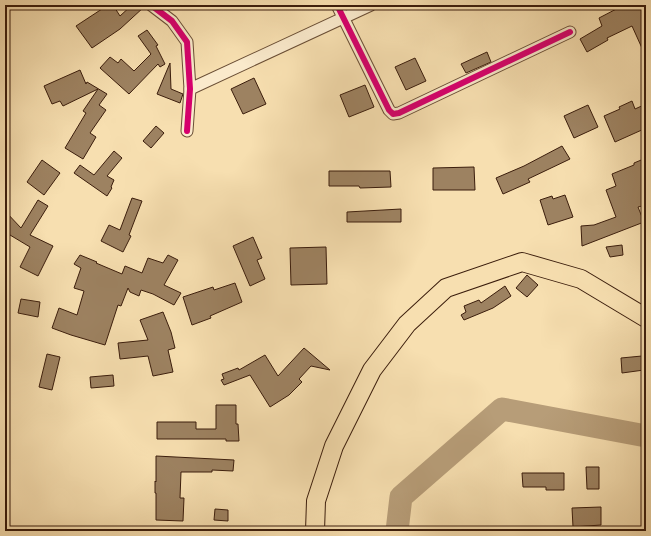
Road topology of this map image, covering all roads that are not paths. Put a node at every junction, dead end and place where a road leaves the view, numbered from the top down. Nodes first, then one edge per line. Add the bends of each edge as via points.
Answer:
1 (151, 5) edge
2 (337, 5) edge
3 (371, 5) edge
4 (343, 18) junction
5 (570, 32) dead end
6 (190, 89) junction
7 (187, 131) dead end
8 (646, 318) edge
9 (315, 531) edge

1 - 6 street via 172,21 187,42
2 - 4 street
3 - 4 street
4 - 5 street via 393,114 399,114
4 - 6 street
6 - 7 street
8 - 9 highway via 581,279 522,262 446,288 408,324 372,370 334,446 316,502

